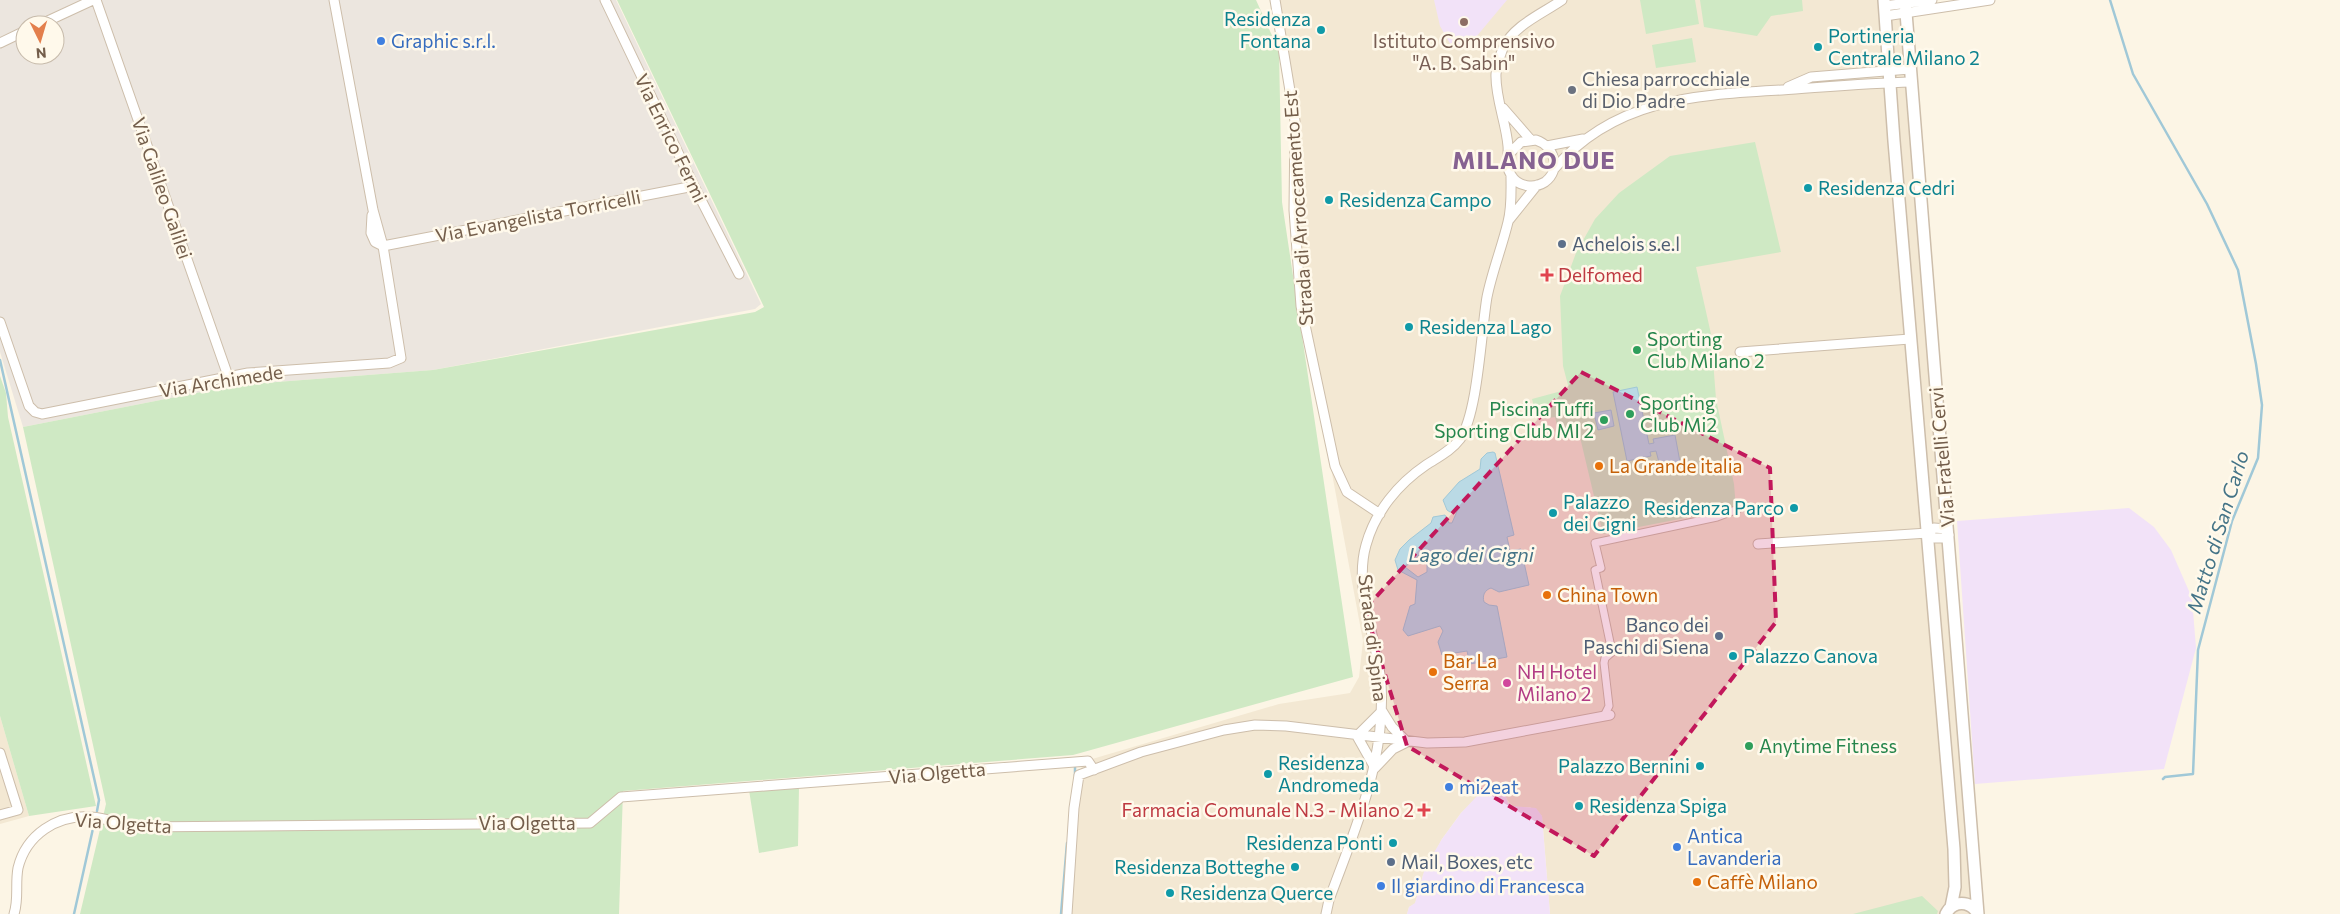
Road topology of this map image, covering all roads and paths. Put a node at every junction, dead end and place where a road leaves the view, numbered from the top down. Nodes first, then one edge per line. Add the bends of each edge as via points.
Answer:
1 (95, 0) edge
2 (334, 0) edge
3 (606, 0) edge
4 (1275, 0) edge
5 (1562, 0) edge
6 (1932, 0) edge
7 (1990, 0) edge
8 (1905, 6) edge
9 (1885, 7) edge
10 (61, 15) edge
11 (15, 36) edge
12 (0, 43) edge
13 (1910, 69) junction
14 (1889, 77) junction
15 (1911, 82) junction
16 (1502, 108) junction
17 (1586, 138) junction
18 (1530, 140) junction
19 (1547, 146) junction
20 (1509, 154) junction
21 (1554, 169) junction
22 (1511, 175) junction
23 (1538, 185) junction
24 (694, 186) junction
25 (1509, 220) junction
26 (383, 246) junction
27 (739, 274) dead end
28 (0, 322) edge
29 (1910, 339) junction
30 (1740, 352) dead end
31 (228, 376) junction
32 (1738, 509) dead end
33 (1380, 514) junction
34 (1948, 532) junction
35 (1928, 533) junction
36 (1758, 544) dead end
37 (1382, 711) junction
38 (1607, 716) joint
39 (1357, 736) junction
40 (1380, 738) junction
41 (1406, 742) junction
42 (0, 753) edge
43 (1375, 768) junction
44 (1094, 770) junction
45 (0, 815) edge
46 (1948, 910) edge
47 (14, 914) edge
48 (1067, 914) edge
49 (1326, 914) edge
50 (1978, 914) edge

1 - 10 street
1 - 31 street, Via Galileo Galilei
2 - 26 street via 373,210
3 - 24 street, Via Enrico Fermi
4 - 33 street, Strada di Arroccamento Est via 1295,121 1294,210 1301,306 1335,466 1347,492
5 - 16 street via 1518,29 1503,48 1496,75
6 - 8 street
7 - 8 street
8 - 9 street
8 - 13 street, Via Fratelli Cervi
9 - 14 street, Via Fratelli Cervi
11 - 12 street
13 - 14 street
13 - 15 street, Via Fratelli Cervi
14 - 15 street
14 - 17 street via 1811,77 1781,90 1676,99 1636,111
14 - 29 street, Via Fratelli Cervi
15 - 34 street, Via Fratelli Cervi
16 - 18 street
16 - 20 street
17 - 19 street
17 - 21 street
18 - 19 street
18 - 20 street via 1521,142
19 - 21 street via 1554,159
20 - 22 street
21 - 23 street via 1548,179
22 - 23 street via 1525,186
22 - 25 street
23 - 25 street
24 - 26 street, Via Evangelista Torricelli
24 - 27 street, Via Enrico Fermi
25 - 33 street, Strada di Spina via 1487,297 1468,425 1452,448 1424,466 1394,492
26 - 31 street, Via Archimede via 401,358 388,363
28 - 31 street, Via Archimede via 29,406 35,412 48,413
29 - 30 street
29 - 35 street, Via Fratelli Cervi
32 - 38 street via 1595,543 1601,568 1595,570 1612,652 1604,663 1609,706
33 - 37 street, Strada di Spina via 1367,543 1363,574 1380,676
34 - 35 street via 1944,538 1934,538
34 - 50 street, Via Fratelli Cervi
35 - 36 street
35 - 46 street, Via Fratelli Cervi via 1954,849 1955,887
37 - 39 street
37 - 40 street, Strada di Spina
37 - 41 street
38 - 41 street via 1466,742
39 - 40 street
39 - 43 street
39 - 44 street via 1255,725 1141,752
40 - 41 street
40 - 43 street, Strada di Spina
41 - 43 street via 1393,749
42 - 45 street via 18,810
43 - 49 street, Strada di Spina
44 - 47 street, Via Olgetta via 1088,761 621,797 590,823 136,828 100,818 75,817 49,825 24,852 16,878
44 - 48 street via 1079,775
46 - 50 street via 1964,903

